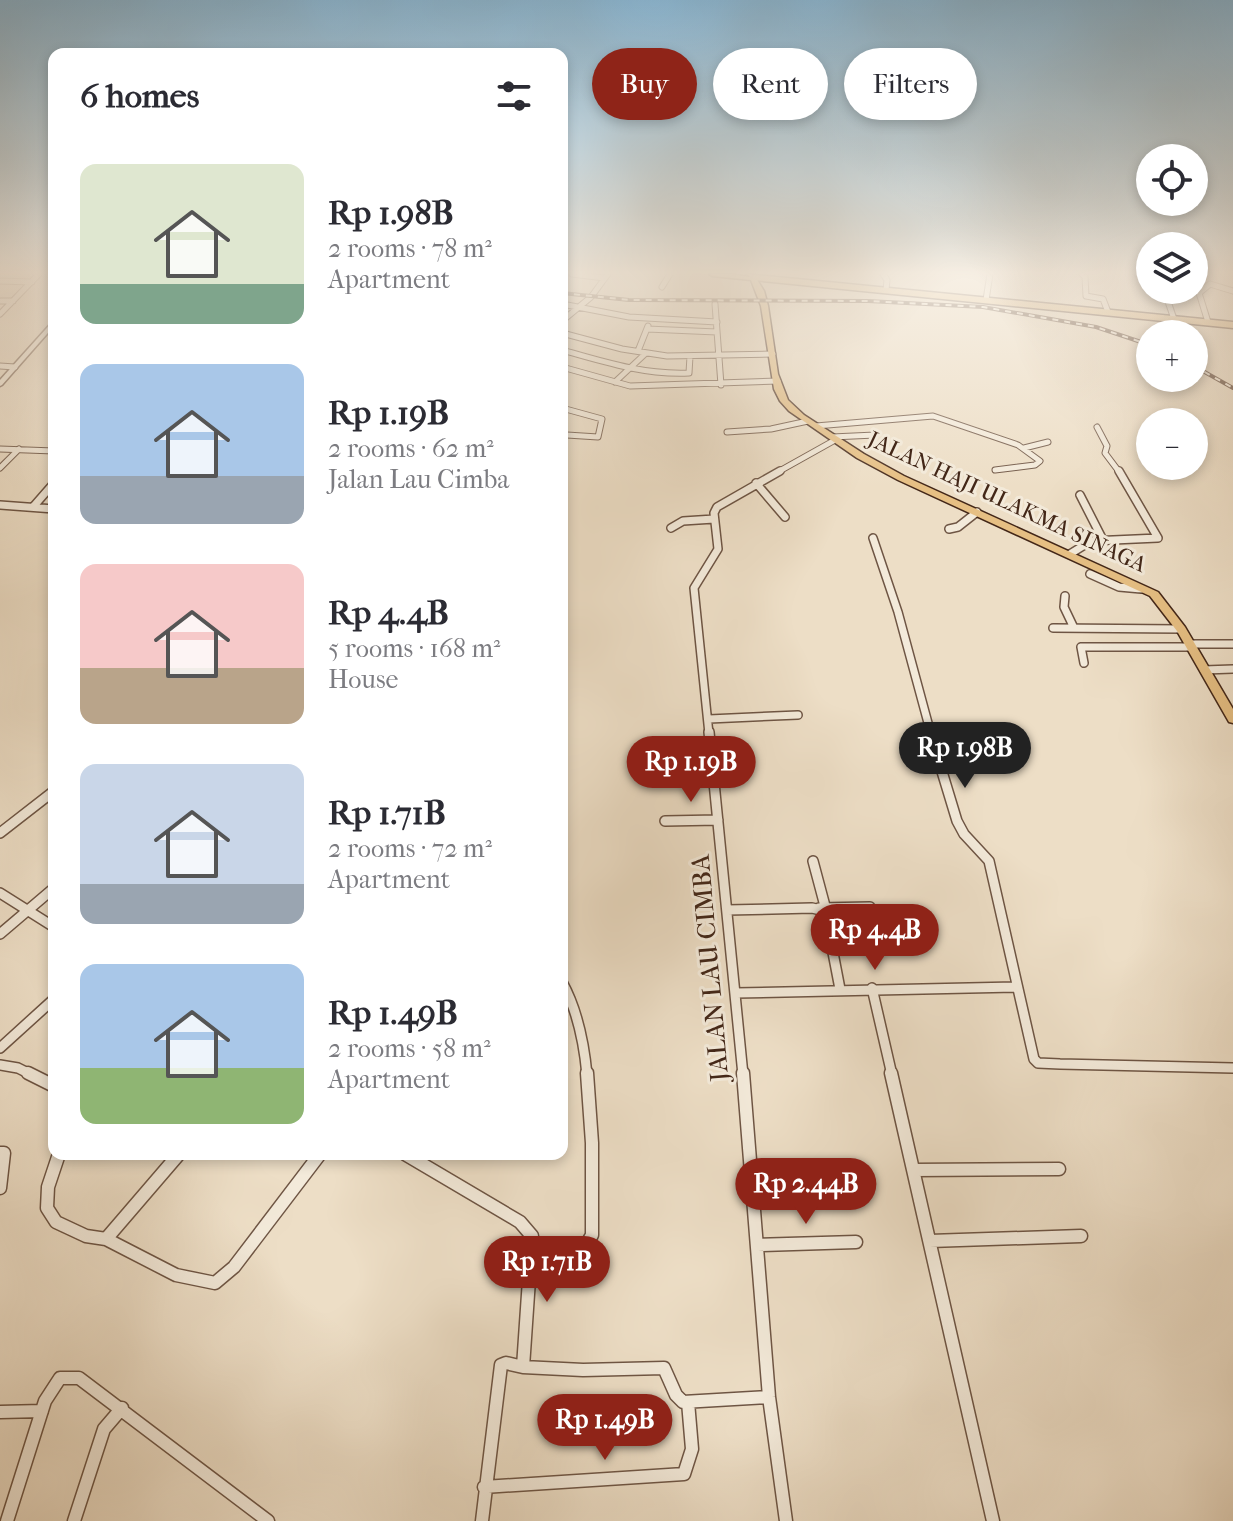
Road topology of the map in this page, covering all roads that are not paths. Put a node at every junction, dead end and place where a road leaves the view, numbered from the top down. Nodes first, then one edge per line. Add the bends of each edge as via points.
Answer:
1 (34, 345) edge
2 (613, 345) edge
3 (640, 345) edge
4 (718, 345) edge
5 (771, 345) edge
6 (568, 351) edge
7 (638, 351) junction
8 (646, 353) junction
9 (719, 354) junction
10 (773, 354) junction
11 (690, 356) junction
12 (0, 366) edge
13 (15, 367) junction
14 (631, 367) junction
15 (568, 369) edge
16 (778, 381) junction
17 (615, 382) junction
18 (0, 384) edge
19 (721, 385) junction
20 (568, 409) edge
21 (812, 423) junction
22 (1097, 427) dead end
23 (727, 432) dead end
24 (568, 435) edge
25 (875, 435) dead end
26 (833, 439) junction
27 (1048, 442) dead end
28 (1024, 448) junction
29 (0, 449) edge
30 (19, 449) junction
31 (48, 451) edge
32 (0, 468) edge
33 (995, 470) dead end
34 (756, 483) junction
35 (48, 490) edge
36 (1080, 495) dead end
37 (0, 505) edge
38 (33, 507) junction
39 (48, 508) edge
40 (977, 512) junction
41 (785, 517) dead end
42 (714, 519) junction
43 (671, 528) dead end
44 (949, 529) dead end
45 (873, 538) dead end
46 (1103, 540) junction
47 (1070, 554) junction
48 (1090, 574) dead end
49 (1146, 589) junction
50 (1065, 596) dead end
51 (1053, 628) dead end
52 (1074, 628) junction
53 (1181, 629) junction
54 (1233, 644) edge
55 (1190, 646) junction
56 (1084, 663) dead end
57 (1233, 669) edge
58 (1204, 670) junction
59 (798, 715) dead end
60 (709, 719) junction
61 (1233, 719) edge
62 (48, 796) edge
63 (718, 820) junction
64 (665, 821) dead end
65 (0, 833) edge
66 (813, 861) dead end
67 (0, 893) edge
68 (48, 893) edge
69 (822, 907) junction
70 (870, 907) dead end
71 (727, 910) junction
72 (28, 911) junction
73 (48, 923) edge
74 (0, 934) edge
75 (1015, 987) junction
76 (872, 988) junction
77 (568, 989) edge
78 (840, 989) junction
79 (736, 993) junction
80 (48, 1004) edge
81 (0, 1048) edge
82 (0, 1065) edge
83 (1233, 1068) edge
84 (48, 1083) edge
85 (0, 1153) edge
86 (57, 1160) edge
87 (174, 1160) edge
88 (315, 1160) edge
89 (415, 1160) edge
90 (1059, 1169) dead end
91 (914, 1170) junction
92 (0, 1188) edge
93 (1081, 1236) dead end
94 (106, 1239) junction
95 (930, 1241) junction
96 (856, 1242) dead end
97 (758, 1245) junction
98 (534, 1249) junction
99 (523, 1367) junction
100 (769, 1397) junction
101 (688, 1402) junction
102 (122, 1408) junction
103 (42, 1411) junction
104 (0, 1412) edge
105 (484, 1487) junction
106 (7, 1521) edge
107 (74, 1521) edge
108 (268, 1521) edge
109 (482, 1521) edge
110 (786, 1521) edge
111 (993, 1521) edge

1 - 13 street
2 - 7 street
3 - 7 street
4 - 9 street
5 - 10 main road, JALAN HAJI ULAKMA SINAGA
6 - 14 street
7 - 8 street
8 - 11 street
8 - 14 street
9 - 10 street
9 - 11 street
9 - 19 street
10 - 16 main road, JALAN HAJI ULAKMA SINAGA
11 - 14 street via 687,374
12 - 13 street
13 - 18 street
14 - 17 street
15 - 17 street
16 - 19 street
16 - 21 main road, JALAN HAJI ULAKMA SINAGA via 782,399
17 - 19 street
20 - 24 street via 602,419 598,437
21 - 23 street
21 - 26 main road, JALAN HAJI ULAKMA SINAGA
21 - 28 street via 933,416
22 - 46 street via 1105,453 1158,537
25 - 26 street
26 - 34 street
26 - 40 main road, JALAN HAJI ULAKMA SINAGA via 863,459
27 - 28 street
28 - 33 street via 1039,463
29 - 30 street
30 - 31 street
30 - 32 street
34 - 41 street
34 - 42 street via 717,507
35 - 38 street
36 - 46 street
37 - 38 street
38 - 39 street
40 - 44 street
40 - 47 main road, JALAN HAJI ULAKMA SINAGA
42 - 43 street via 683,521
42 - 60 street, JALAN LAU CIMBA via 718,549 694,588
45 - 75 street via 957,821 986,856 993,874
46 - 47 street via 1087,542
47 - 49 main road, JALAN HAJI ULAKMA SINAGA
48 - 49 street via 1119,587
49 - 53 main road, JALAN HAJI ULAKMA SINAGA via 1162,601
50 - 52 street
51 - 52 street
52 - 53 street
53 - 55 main road, JALAN HAJI ULAKMA SINAGA
54 - 55 street
55 - 56 street via 1081,647
55 - 58 main road, JALAN HAJI ULAKMA SINAGA
57 - 58 street
58 - 61 main road, JALAN HAJI ULAKMA SINAGA
59 - 60 street
60 - 63 street, JALAN LAU CIMBA
62 - 65 street
63 - 64 street
63 - 71 street, JALAN LAU CIMBA
66 - 69 street
67 - 72 street
68 - 72 street
69 - 70 street
69 - 71 street
69 - 78 street
71 - 79 street, JALAN LAU CIMBA
72 - 73 street
72 - 74 street
75 - 76 street
75 - 83 street via 1036,1062
76 - 78 street
76 - 91 street
77 - 98 street via 588,1074 592,1235 579,1247
78 - 79 street
79 - 97 street, JALAN LAU CIMBA
80 - 81 street
82 - 84 street
85 - 92 street via 5,1159
86 - 94 street via 48,1187 49,1216 66,1229
87 - 94 street
88 - 94 street via 218,1282 176,1275
89 - 98 street via 520,1222 532,1236
90 - 91 street
91 - 95 street
93 - 95 street
95 - 111 street
96 - 97 street
97 - 100 street, JALAN LAU CIMBA
98 - 99 street
99 - 101 street via 664,1368 678,1400
99 - 105 street via 501,1365
100 - 101 street
100 - 110 street, JALAN LAU CIMBA
101 - 105 street via 691,1456 684,1474
102 - 103 street via 79,1378 67,1376 52,1386
102 - 107 street via 104,1429
102 - 108 street
103 - 104 street
103 - 106 street
105 - 109 street

